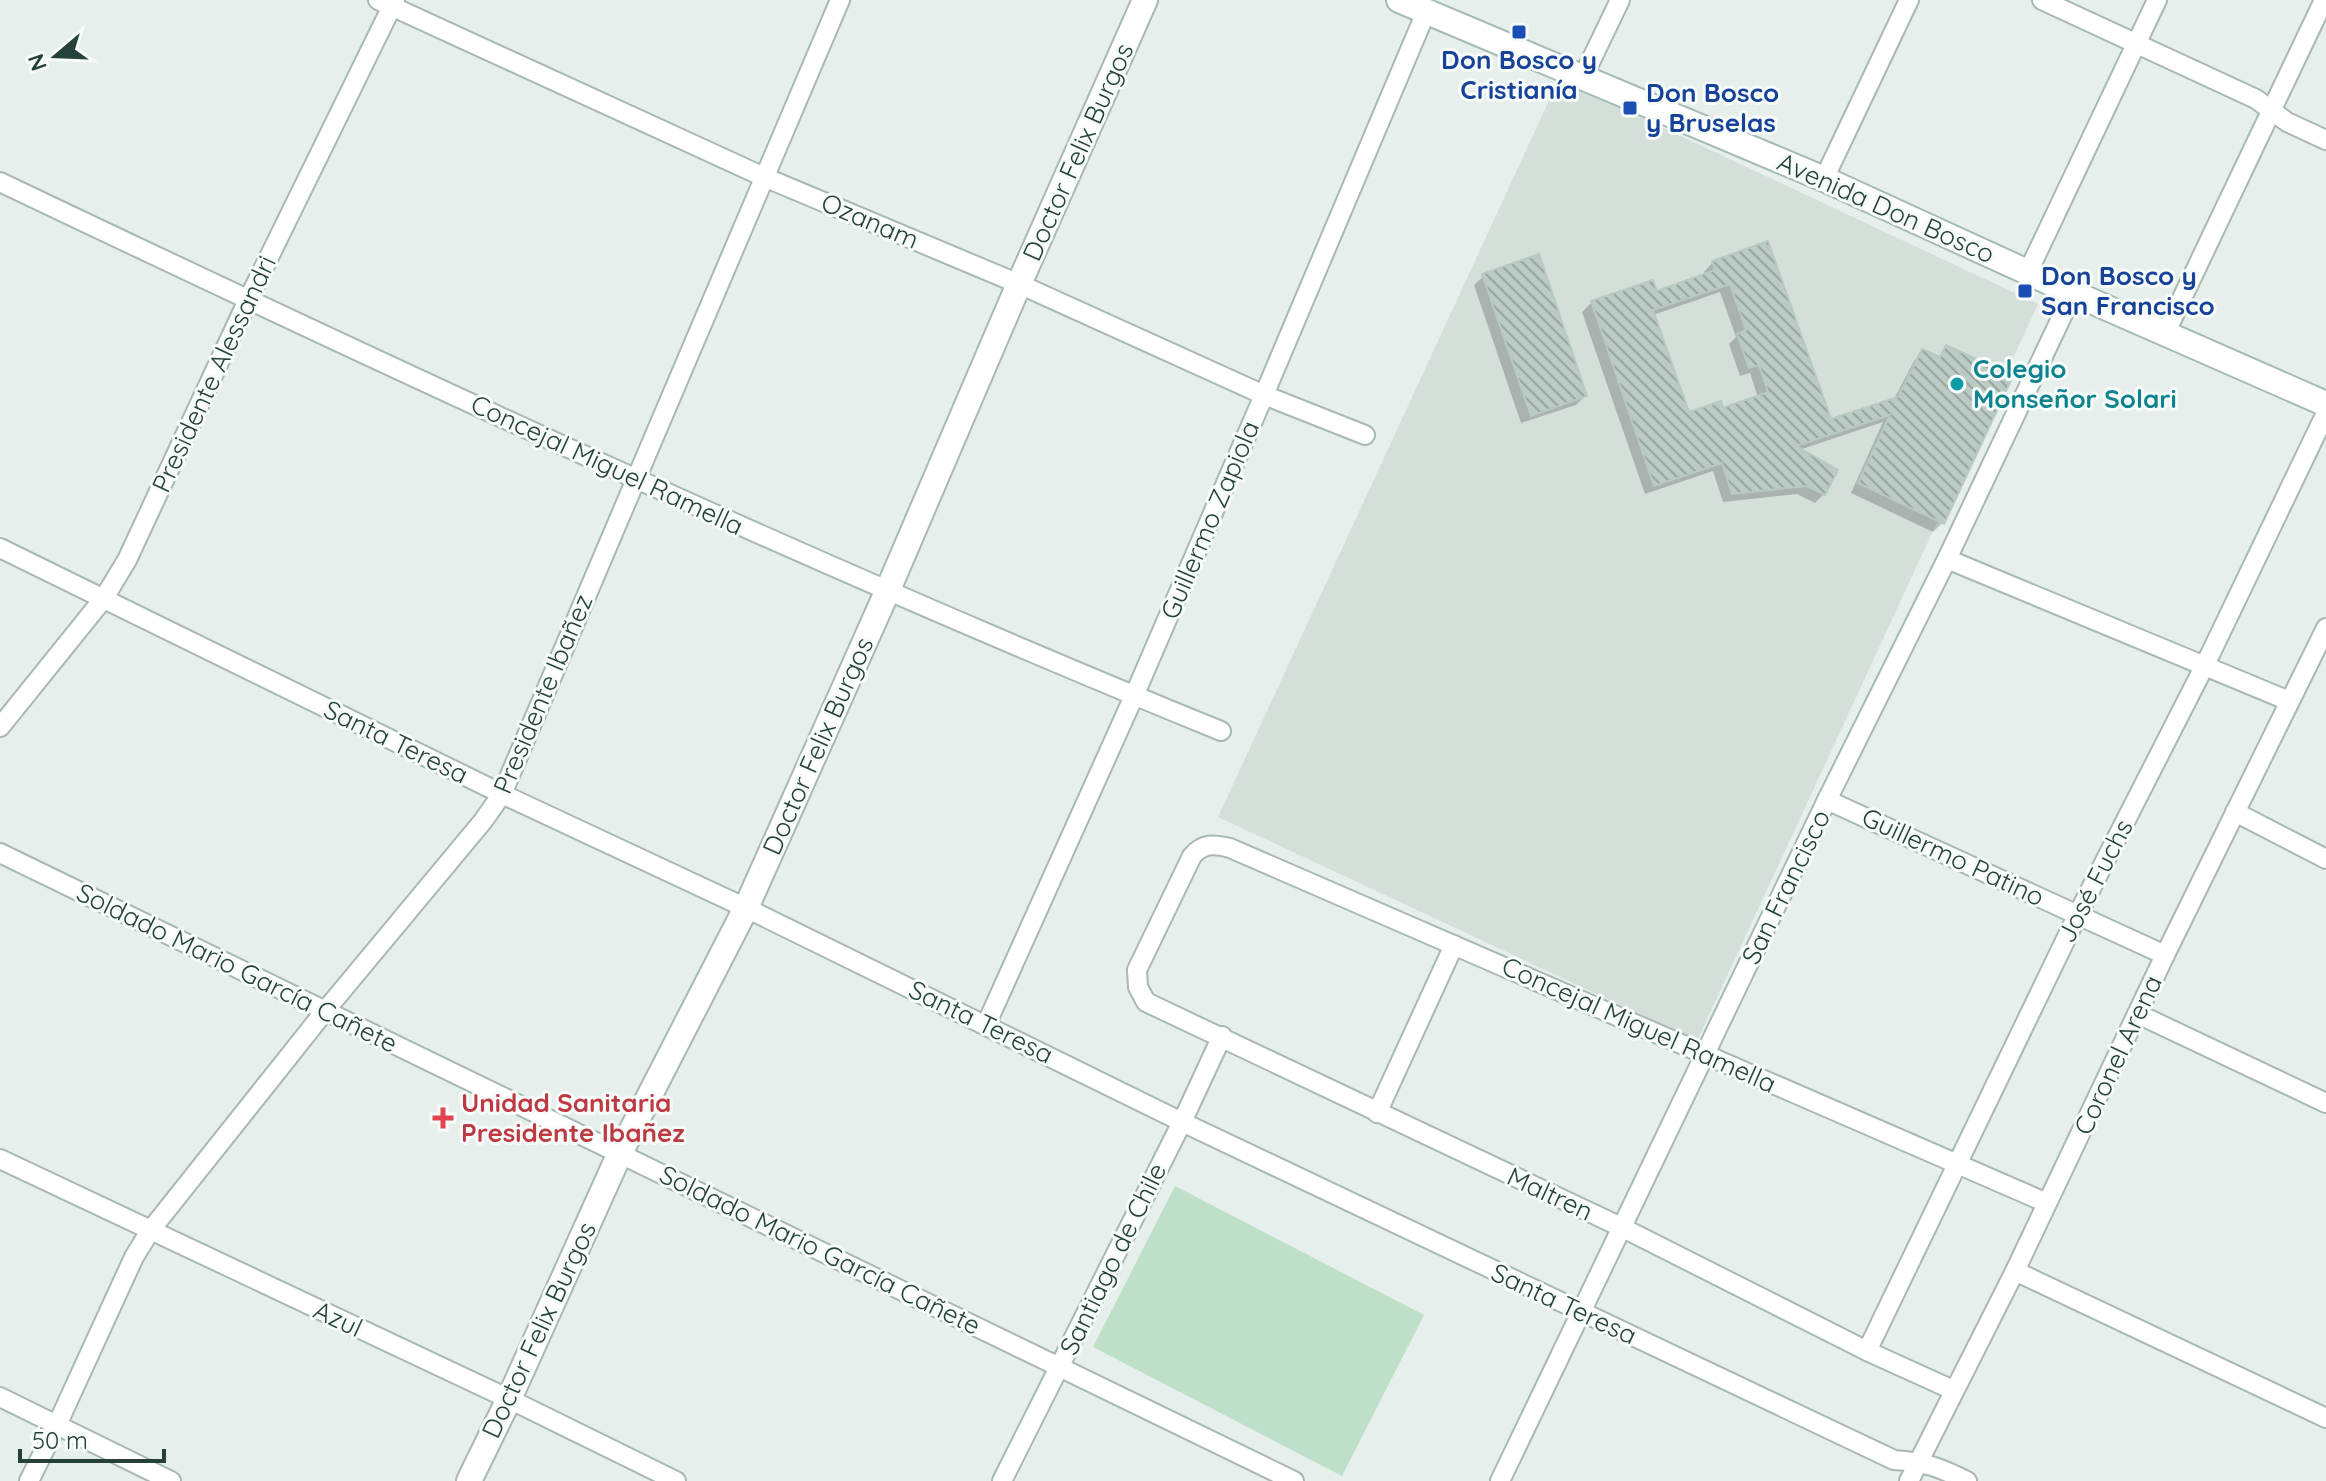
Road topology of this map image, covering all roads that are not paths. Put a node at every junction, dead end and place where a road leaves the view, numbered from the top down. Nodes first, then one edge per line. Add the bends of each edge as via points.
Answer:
1 (840, 0) edge
2 (1145, 0) edge
3 (1399, 0) edge
4 (1620, 0) edge
5 (1909, 0) edge
6 (2042, 0) edge
7 (2157, 0) edge
8 (2324, 0) edge
9 (388, 2) edge
10 (1426, 12) junction
11 (2136, 43) junction
12 (1583, 77) junction
13 (2271, 110) junction
14 (2326, 140) edge
15 (764, 177) junction
16 (1824, 179) junction
17 (0, 182) edge
18 (2028, 272) junction
19 (1019, 284) junction
20 (2073, 293) junction
21 (248, 300) junction
22 (2165, 334) junction
23 (1264, 395) junction
24 (2326, 404) edge
25 (2326, 413) edge
26 (1365, 435) dead end
27 (635, 478) junction
28 (0, 548) edge
29 (1947, 559) junction
30 (887, 592) junction
31 (104, 598) junction
32 (2326, 628) edge
33 (2205, 665) junction
34 (1134, 696) junction
35 (2289, 701) junction
36 (0, 727) edge
37 (1221, 731) dead end
38 (502, 794) junction
39 (1827, 800) junction
40 (2235, 812) junction
41 (0, 853) edge
42 (2326, 859) edge
43 (746, 908) junction
44 (2078, 914) junction
45 (1454, 945) junction
46 (2165, 955) junction
47 (1146, 1002) joint
48 (325, 1011) junction
49 (2138, 1014) junction
50 (986, 1025) junction
51 (1222, 1036) junction
52 (1706, 1054) junction
53 (2326, 1103) edge
54 (1377, 1113) junction
55 (1182, 1122) junction
56 (620, 1153) junction
57 (0, 1159) edge
58 (1956, 1164) junction
59 (2047, 1203) junction
60 (1623, 1228) junction
61 (150, 1231) junction
62 (2015, 1271) junction
63 (1581, 1311) junction
64 (1867, 1351) junction
65 (1060, 1367) junction
66 (1953, 1390) junction
67 (0, 1397) edge
68 (509, 1399) junction
69 (2326, 1418) edge
70 (57, 1425) junction
71 (1919, 1462) junction
72 (29, 1481) edge
73 (171, 1481) edge
74 (469, 1481) edge
75 (676, 1481) edge
76 (1002, 1481) edge
77 (1294, 1481) edge
78 (1500, 1481) edge
79 (1909, 1481) edge
80 (1967, 1481) edge

1 - 15 street, Presidente Ibañez
2 - 19 street, Doctor Felix Burgos
3 - 10 street, Avenida Don Bosco
4 - 12 street
5 - 16 street
6 - 11 street
7 - 11 street
8 - 13 street
9 - 15 street, Ozanam
9 - 21 street, Presidente Alessandri
10 - 12 street, Avenida Don Bosco
10 - 23 street, Guillermo Zapiola
11 - 13 street
11 - 18 street
12 - 16 street, Avenida Don Bosco
13 - 14 street
13 - 22 street
15 - 19 street, Ozanam
15 - 27 street, Presidente Ibañez
16 - 18 street, Avenida Don Bosco
17 - 21 street, Concejal Miguel Ramella
18 - 20 street, Avenida Don Bosco
19 - 23 street, Ozanam
19 - 30 street, Doctor Felix Burgos
20 - 22 street, Avenida Don Bosco
20 - 29 street, San Francisco
21 - 27 street, Concejal Miguel Ramella
21 - 31 street, Presidente Alessandri via 127,560
22 - 24 street, Avenida Don Bosco
23 - 26 street, Ozanam
23 - 34 street, Guillermo Zapiola
25 - 33 street, José Fuchs
27 - 30 street, Concejal Miguel Ramella
27 - 38 street, Presidente Ibañez
28 - 31 street, Santa Teresa
29 - 33 street
29 - 39 street, San Francisco
30 - 34 street, Concejal Miguel Ramella
30 - 43 street, Doctor Felix Burgos
31 - 36 street, Presidente Alessandri
31 - 38 street, Santa Teresa
32 - 35 street, Coronel Arena
33 - 35 street
33 - 44 street, José Fuchs
34 - 37 street, Concejal Miguel Ramella
34 - 50 street, Guillermo Zapiola
35 - 40 street, Coronel Arena
38 - 43 street, Santa Teresa
38 - 48 street, Presidente Ibañez
39 - 44 street, Guillermo Patino
39 - 52 street, San Francisco
40 - 42 street
40 - 46 street, Coronel Arena
41 - 48 street, Soldado Mario García Cañete
43 - 50 street, Santa Teresa
43 - 56 street, Doctor Felix Burgos
44 - 46 street, Guillermo Patino
44 - 58 street, José Fuchs
45 - 47 street, Concejal Miguel Ramella via 1230,848 1205,845 1192,856 1137,970
45 - 52 street, Concejal Miguel Ramella
45 - 54 street
46 - 49 street, Coronel Arena
47 - 51 street, Maltren
48 - 56 street, Soldado Mario García Cañete
48 - 61 street, Presidente Ibañez
49 - 53 street
49 - 59 street, Coronel Arena
50 - 55 street, Santa Teresa
51 - 54 street, Maltren
51 - 55 street, Santiago de Chile
52 - 58 street, Concejal Miguel Ramella
52 - 60 street, San Francisco
54 - 60 street, Maltren
55 - 63 street, Santa Teresa
55 - 65 street, Santiago de Chile
56 - 65 street, Soldado Mario García Cañete
56 - 68 street, Doctor Felix Burgos
57 - 61 street, Azul
58 - 59 street, Concejal Miguel Ramella
58 - 64 street, José Fuchs
59 - 62 street, Coronel Arena
60 - 63 street, San Francisco
60 - 64 street, Maltren
61 - 68 street, Azul
61 - 70 street, Presidente Ibañez
62 - 66 street, Coronel Arena
62 - 69 street
63 - 71 street, Santa Teresa via 1894,1460
63 - 78 street, San Francisco
64 - 66 street, Maltren
65 - 76 street, Santiago de Chile
65 - 77 street, Soldado Mario García Cañete
66 - 71 street, Coronel Arena
67 - 70 street
68 - 74 street, Doctor Felix Burgos
68 - 75 street, Azul
70 - 72 street, Presidente Ibañez
70 - 73 street
71 - 79 street, Coronel Arena
71 - 80 street, Santa Teresa

